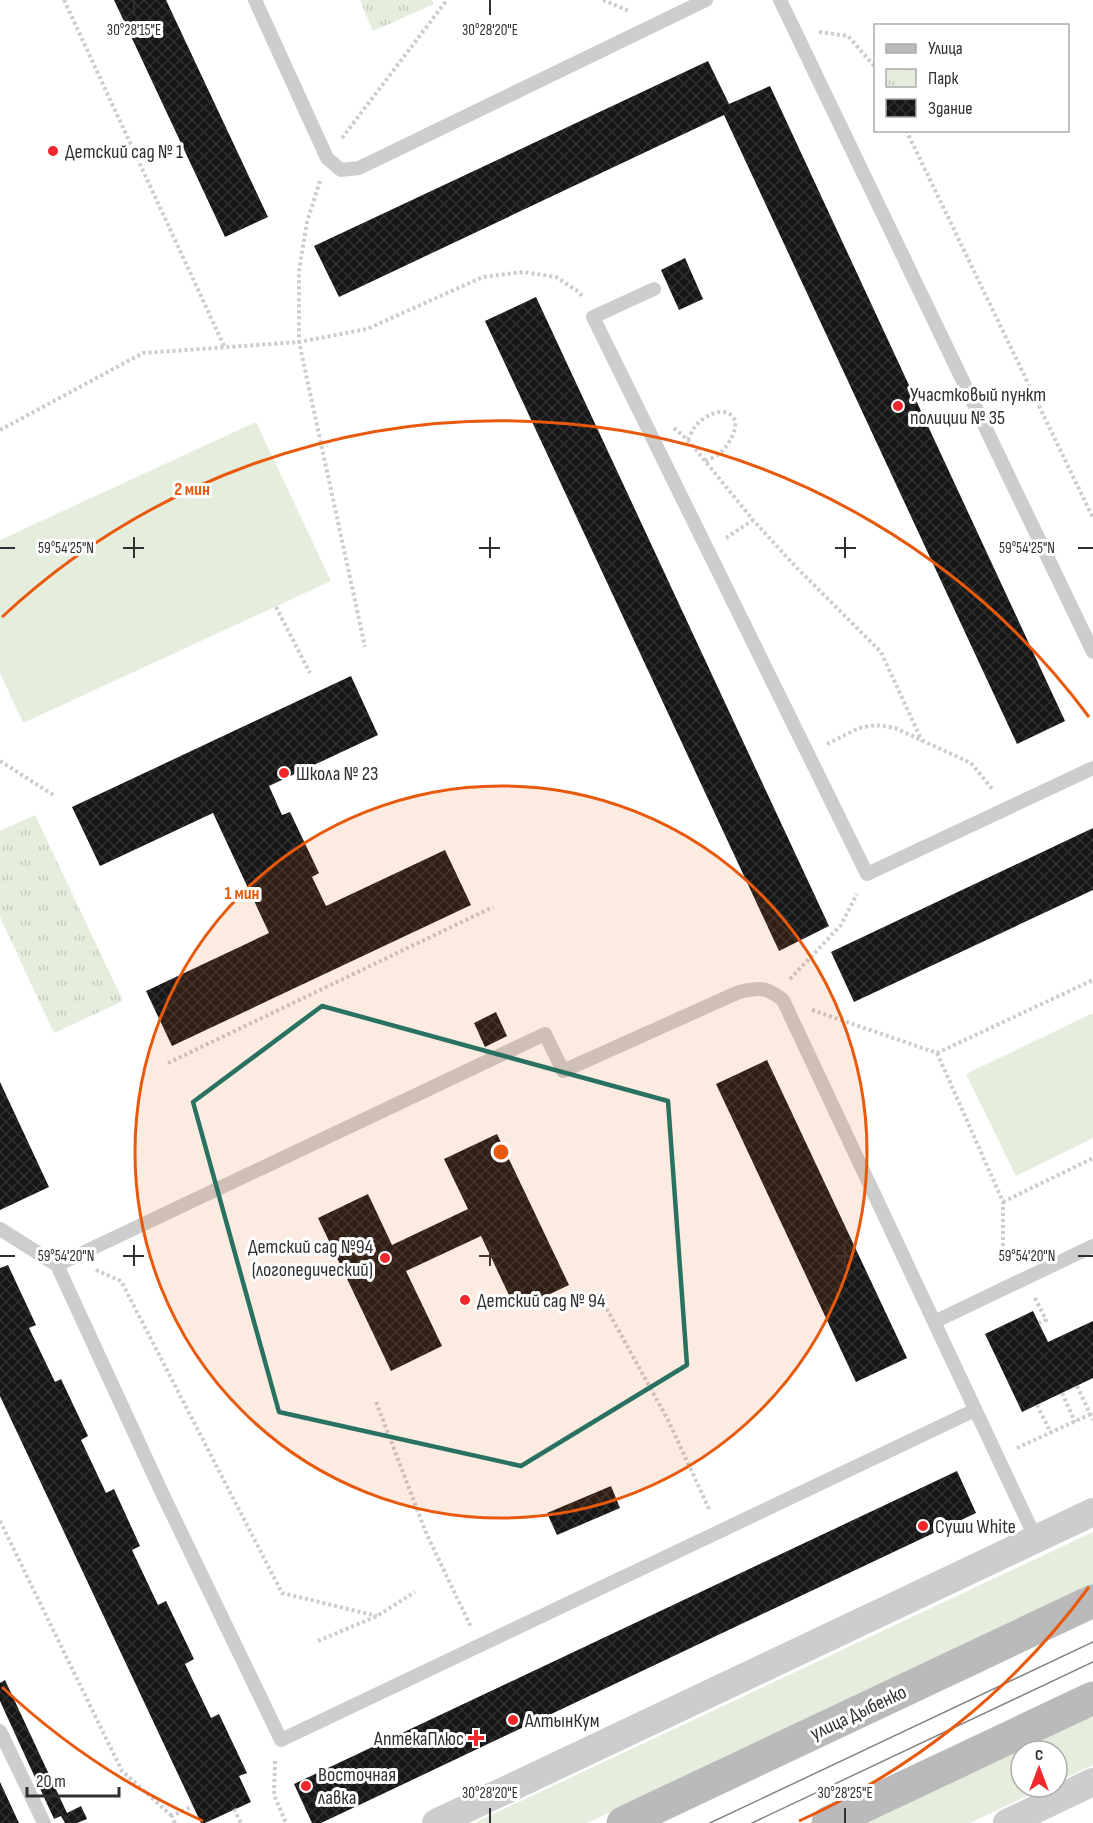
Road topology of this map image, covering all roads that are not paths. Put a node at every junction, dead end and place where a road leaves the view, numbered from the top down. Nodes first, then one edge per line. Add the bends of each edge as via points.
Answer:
1 (255, 0) edge
2 (706, 0) edge
3 (780, 0) edge
4 (654, 289) dead end
5 (1093, 652) edge
6 (1093, 768) edge
7 (0, 1229) edge
8 (1093, 1246) edge
9 (57, 1265) junction
10 (934, 1322) junction
11 (975, 1410) junction
12 (1093, 1512) edge
13 (1036, 1539) junction
14 (1093, 1601) edge
15 (1093, 1698) edge
16 (0, 1731) edge
17 (1093, 1782) edge
18 (44, 1823) edge
19 (436, 1823) edge
20 (623, 1823) edge
21 (828, 1823) edge
22 (1006, 1823) edge

1 - 2 lane via 327,158 341,170 359,168
3 - 5 lane
4 - 6 lane via 593,317 867,874
7 - 9 lane
8 - 10 lane
9 - 10 lane via 544,1034 563,1071 754,988 770,990 783,1000
9 - 11 lane via 280,1740
10 - 11 lane
11 - 13 lane
12 - 13 street
13 - 19 street
14 - 20 main road, улица Дыбенко
15 - 21 main road
16 - 18 lane
17 - 22 street

